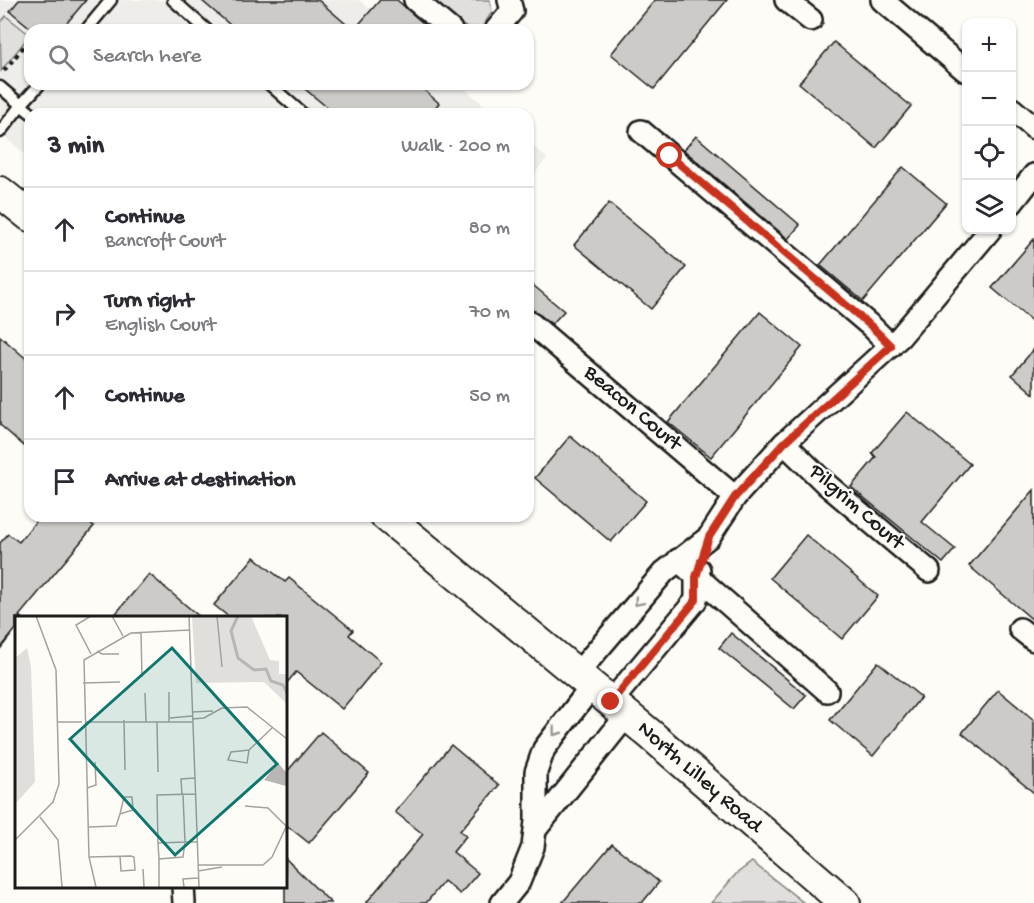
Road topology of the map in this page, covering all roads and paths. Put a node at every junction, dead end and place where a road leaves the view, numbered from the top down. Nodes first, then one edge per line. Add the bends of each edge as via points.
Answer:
1 (111, 0) edge
2 (173, 0) edge
3 (415, 0) edge
4 (509, 0) edge
5 (786, 0) edge
6 (882, 0) edge
7 (811, 20) dead end
8 (91, 24) edge
9 (200, 24) edge
10 (444, 24) edge
11 (501, 24) edge
12 (24, 46) edge
13 (962, 68) edge
14 (2, 74) dead end
15 (0, 87) edge
16 (35, 90) edge
17 (276, 90) edge
18 (21, 105) junction
19 (25, 108) edge
20 (296, 108) edge
21 (1016, 113) edge
22 (1034, 128) edge
23 (641, 131) dead end
24 (0, 132) edge
25 (1034, 175) edge
26 (0, 192) edge
27 (1016, 197) edge
28 (24, 211) edge
29 (987, 234) edge
30 (534, 326) edge
31 (891, 346) junction
32 (784, 443) junction
33 (735, 497) junction
34 (393, 522) edge
35 (709, 537) junction
36 (678, 560) junction
37 (929, 571) dead end
38 (696, 577) junction
39 (827, 691) dead end
40 (602, 694) junction
41 (535, 830) junction
42 (183, 888) edge
43 (184, 903) edge
44 (502, 903) edge
45 (845, 903) edge

1 - 8 lane
2 - 9 lane
3 - 10 street
4 - 11 street via 512,11
5 - 7 street
6 - 13 street
12 - 14 path
15 - 18 lane
16 - 18 lane
17 - 20 lane
18 - 19 lane
18 - 24 lane
21 - 22 street
23 - 31 street
25 - 27 street
26 - 28 street
29 - 31 street
30 - 33 street, Beacon Court
31 - 32 street
32 - 33 street
32 - 37 street, Pilgrim Court
33 - 35 street
34 - 40 street, North Lilley Road
35 - 36 street
35 - 38 street
36 - 38 street
36 -> 40 street via 664,572
38 - 39 street
38 - 40 street via 696,600
40 - 41 street
40 -> 41 street via 544,749 536,772
40 - 45 street, North Lilley Road
41 - 44 street via 519,882
42 - 43 street

